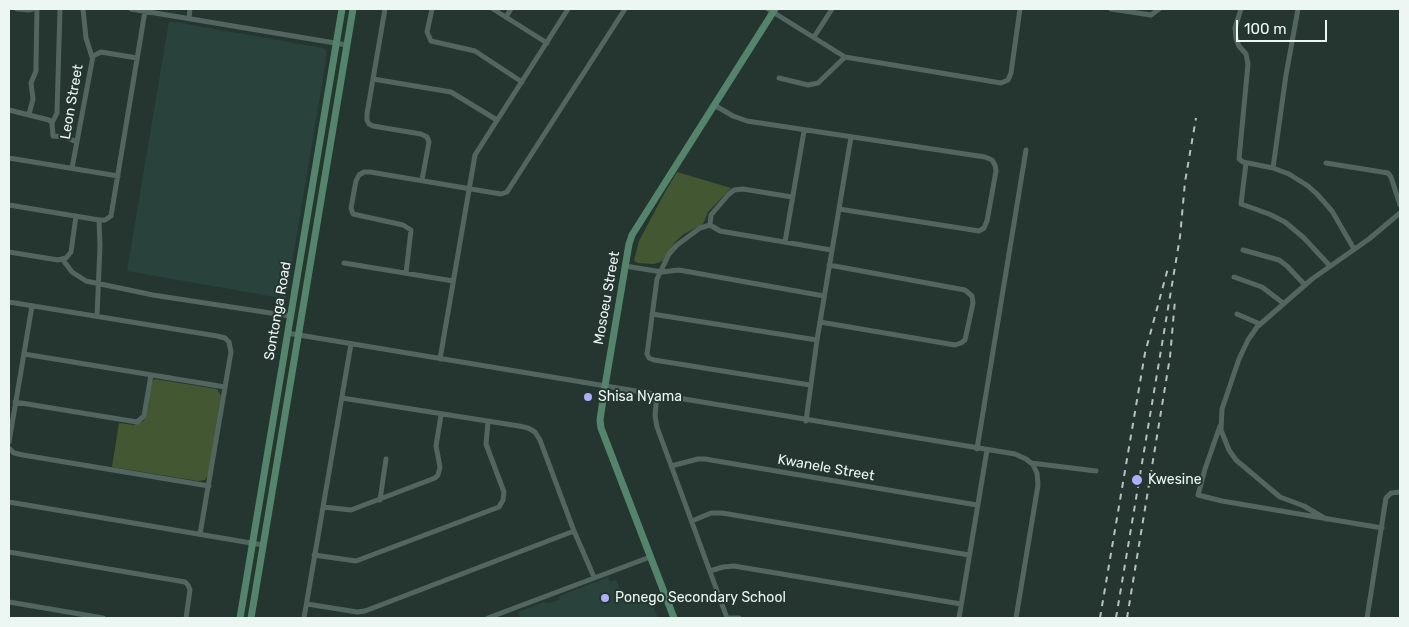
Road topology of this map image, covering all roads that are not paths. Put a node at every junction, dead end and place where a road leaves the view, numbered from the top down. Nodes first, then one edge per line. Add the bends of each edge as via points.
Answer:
1 (17, 9) edge
2 (33, 9) edge
3 (37, 9) edge
4 (60, 9) edge
5 (83, 9) edge
6 (131, 9) edge
7 (190, 9) edge
8 (342, 9) edge
9 (353, 9) edge
10 (385, 9) edge
11 (432, 9) edge
12 (493, 9) edge
13 (511, 9) edge
14 (568, 9) edge
15 (625, 9) edge
16 (832, 9) edge
17 (1020, 9) edge
18 (1111, 9) edge
19 (1159, 9) edge
20 (1241, 9) edge
21 (1298, 9) edge
22 (772, 10) edge
23 (145, 11) junction
24 (506, 17) junction
25 (189, 18) junction
26 (814, 37) junction
27 (336, 43) junction
28 (547, 43) junction
29 (347, 45) junction
30 (92, 57) junction
31 (845, 57) junction
32 (137, 58) junction
33 (779, 78) dead end
34 (373, 79) junction
35 (522, 82) junction
36 (714, 105) junction
37 (9, 110) edge
38 (29, 114) junction
39 (498, 120) junction
40 (52, 123) junction
41 (804, 130) junction
42 (851, 137) junction
43 (77, 142) junction
44 (1026, 150) dead end
45 (9, 158) edge
46 (1326, 162) dead end
47 (1246, 163) junction
48 (72, 168) junction
49 (1273, 168) junction
50 (118, 176) junction
51 (422, 180) junction
52 (469, 188) junction
53 (792, 197) junction
54 (9, 205) edge
55 (1400, 205) edge
56 (839, 209) junction
57 (1400, 213) edge
58 (76, 216) junction
59 (99, 220) junction
60 (710, 225) junction
61 (785, 242) junction
62 (1354, 249) junction
63 (831, 250) junction
64 (1242, 250) dead end
65 (9, 252) edge
66 (63, 260) junction
67 (344, 263) dead end
68 (829, 265) junction
69 (625, 266) junction
70 (1330, 266) junction
71 (406, 272) junction
72 (662, 272) junction
73 (1234, 277) dead end
74 (453, 280) junction
75 (99, 284) junction
76 (1305, 285) junction
77 (824, 296) junction
78 (9, 302) edge
79 (1283, 303) junction
80 (32, 306) junction
81 (652, 314) junction
82 (1237, 314) dead end
83 (97, 316) junction
84 (290, 316) junction
85 (820, 322) junction
86 (1260, 324) junction
87 (287, 333) junction
88 (298, 335) junction
89 (817, 340) junction
90 (351, 344) junction
91 (24, 354) junction
92 (440, 359) junction
93 (151, 375) junction
94 (605, 386) junction
95 (810, 386) junction
96 (225, 388) junction
97 (657, 394) junction
98 (342, 398) junction
99 (15, 402) junction
100 (441, 415) junction
101 (806, 421) junction
102 (488, 422) junction
103 (1220, 424) junction
104 (9, 442) edge
105 (9, 448) edge
106 (977, 449) junction
107 (987, 450) junction
108 (386, 459) dead end
109 (1031, 463) junction
110 (671, 466) junction
111 (1096, 471) dead end
112 (209, 486) junction
113 (1400, 492) edge
114 (380, 500) junction
115 (9, 502) edge
116 (323, 506) junction
117 (977, 506) junction
118 (1326, 519) junction
119 (692, 521) junction
120 (1382, 528) junction
121 (574, 530) junction
122 (200, 534) junction
123 (252, 543) junction
124 (263, 545) junction
125 (9, 552) edge
126 (314, 555) junction
127 (969, 555) junction
128 (650, 557) junction
129 (710, 571) junction
130 (594, 578) junction
131 (9, 602) edge
132 (307, 604) junction
133 (961, 604) junction
134 (104, 618) edge
135 (186, 618) edge
136 (240, 618) edge
137 (250, 618) edge
138 (304, 618) edge
139 (488, 618) edge
140 (674, 618) edge
141 (726, 618) edge
142 (739, 618) edge
143 (959, 618) edge
144 (1016, 618) edge
145 (1367, 618) edge

1 - 2 street
3 - 38 street via 36,63
4 - 40 street via 57,113
5 - 30 street
6 - 23 street
7 - 25 street
8 - 27 main road, Sontonga Road
9 - 29 main road, Sontonga Road
10 - 34 street
11 - 35 street via 427,32 431,40 474,51
12 - 24 street
13 - 24 street
14 - 28 street
15 - 52 street via 509,191 501,194
16 - 26 street
17 - 31 street via 1011,73 1005,82
18 - 19 street via 1151,15
20 - 47 street via 1235,28 1236,38 1248,64 1239,156
21 - 49 street
22 - 26 street
22 - 36 main road, Mosoeu Street
23 - 25 street
23 - 32 street
24 - 28 street
25 - 27 street
26 - 31 street
27 - 29 street
27 - 84 main road, Sontonga Road
28 - 35 street
29 - 88 main road, Sontonga Road
30 - 32 street, Leon Street via 101,52
30 - 43 street, Leon Street
31 - 33 street via 818,83
32 - 50 street
34 - 39 street via 451,92
34 - 51 street via 368,122 373,126 427,137 429,142
35 - 39 street
36 - 41 street via 742,120
36 - 69 main road, Mosoeu Street via 634,231
37 - 38 street
38 - 40 street
39 - 52 street via 475,155
40 - 43 street via 53,136
41 - 42 street
41 - 53 street
42 - 56 street
42 - 56 street via 985,158 994,163 996,171 987,221 979,231
43 - 48 street, Leon Street
44 - 106 street
45 - 48 street
46 - 55 street via 1388,173
47 - 49 street
47 - 70 street via 1241,204 1285,222
48 - 50 street
49 - 62 street via 1289,174 1318,194 1340,223
50 - 59 street via 112,214 106,220
51 - 52 street
51 - 71 street via 367,172 360,174 356,181 351,211 354,216 403,225 412,230
52 - 74 street
53 - 60 street via 736,189 711,215
53 - 61 street
54 - 58 street
56 - 63 street
57 - 62 street
58 - 59 street
58 - 66 street via 71,252
59 - 75 street
60 - 61 street via 720,231
60 - 72 street via 677,244
61 - 63 street
62 - 70 street
63 - 68 street
64 - 76 street via 1279,260
65 - 66 street
66 - 75 street via 80,279
67 - 71 street
68 - 77 street
68 - 85 street via 965,290 972,296 973,303 966,337 961,344 955,345
69 - 72 street
69 - 94 main road, Mosoeu Street
70 - 76 street
71 - 74 street
72 - 77 street via 679,270
72 - 81 street via 657,279
73 - 79 street via 1262,287
74 - 92 street
75 - 83 street
75 - 84 street
76 - 79 street
77 - 85 street
78 - 80 street
79 - 86 street
80 - 83 street
80 - 91 street
81 - 89 street
81 - 95 street via 647,351 651,359
82 - 86 street
83 - 96 street via 225,338 231,348
84 - 87 main road, Sontonga Road
85 - 89 street
86 - 103 street via 1239,359
87 - 88 street
87 - 123 main road, Sontonga Road
88 - 90 street
88 - 124 main road, Sontonga Road
89 - 95 street
90 - 92 street
90 - 98 street
91 - 93 street
91 - 99 street
92 - 94 street
93 - 96 street
93 - 99 street via 144,416 137,422
94 - 97 street
94 - 128 main road, Mosoeu Street via 601,428
95 - 101 street
96 - 112 street
97 - 101 street
97 - 110 street via 656,423
98 - 100 street
98 - 116 street
99 - 104 street
100 - 102 street
100 - 114 street via 436,446 440,467 438,475
101 - 106 street
102 - 121 street via 524,427 537,436
102 - 126 street via 486,442 504,492 499,506 356,561
103 - 118 street via 1223,437 1236,460 1280,497
103 - 118 street via 1198,495
105 - 112 street via 22,455
106 - 107 street
107 - 109 street via 1021,456
107 - 117 street
108 - 114 street
109 - 111 street
109 - 144 street via 1037,473 1038,486
110 - 117 street, Kwanele Street via 705,459
110 - 119 street
112 - 122 street
113 - 120 street via 1391,493 1386,498
114 - 116 street via 349,510
115 - 122 street
116 - 126 street
117 - 127 street
118 - 120 street
119 - 127 street via 722,512
119 - 129 street
120 - 145 street
121 - 130 street
121 - 132 street via 360,612
122 - 123 street
123 - 124 street
123 - 136 main road, Sontonga Road
124 - 137 main road, Sontonga Road
125 - 135 street via 185,582 190,590
126 - 132 street
127 - 133 street
128 - 130 street
128 - 140 main road, Mosoeu Street
129 - 133 street via 734,566
129 - 141 street
130 - 139 street
131 - 134 street
132 - 138 street
133 - 143 street
141 - 142 street

